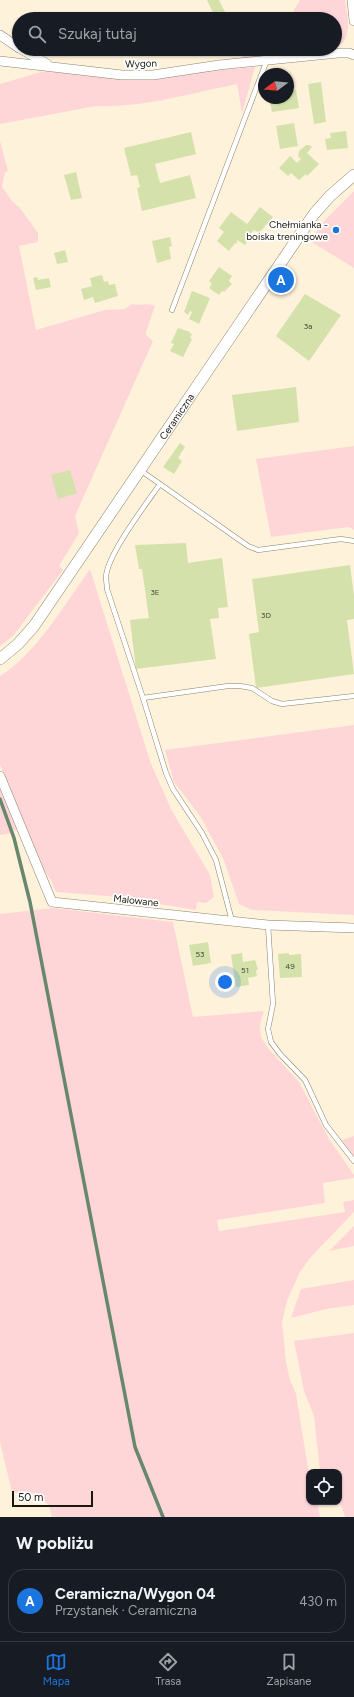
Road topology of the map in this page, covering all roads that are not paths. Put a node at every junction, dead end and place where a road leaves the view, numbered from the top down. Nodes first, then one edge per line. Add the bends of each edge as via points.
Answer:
1 (352, 0) edge
2 (354, 20) edge
3 (0, 35) edge
4 (12, 43) edge
5 (342, 52) edge
6 (354, 55) edge
7 (33, 56) edge
8 (302, 56) edge
9 (266, 60) junction
10 (0, 61) edge
11 (51, 67) junction
12 (354, 175) edge
13 (172, 310) dead end
14 (140, 470) junction
15 (160, 484) junction
16 (354, 541) edge
17 (0, 659) edge
18 (354, 696) edge
19 (144, 698) junction
20 (0, 776) edge
21 (232, 922) junction
22 (268, 926) junction
23 (354, 928) edge
24 (354, 1161) edge

1 - 2 street
3 - 4 street
5 - 6 street, Wygon
7 - 11 street
8 - 9 street, Wygon
9 - 11 street, Wygon via 153,74 122,75
9 - 13 lane
10 - 11 street, Wygon
12 - 14 street, Ceramiczna via 314,214
14 - 15 lane
14 - 17 street, Ceramiczna via 34,626
15 - 16 lane via 248,546 258,550 340,539
15 - 19 lane via 120,543 109,564 106,577 107,589
18 - 19 lane via 282,704 272,701 252,688 228,686
19 - 21 lane via 168,778 216,860
20 - 21 street, Malowane via 52,902
21 - 22 street, Malowane
22 - 23 street, Malowane
22 - 24 lane via 273,1004 268,1029 271,1042 305,1080 326,1125

